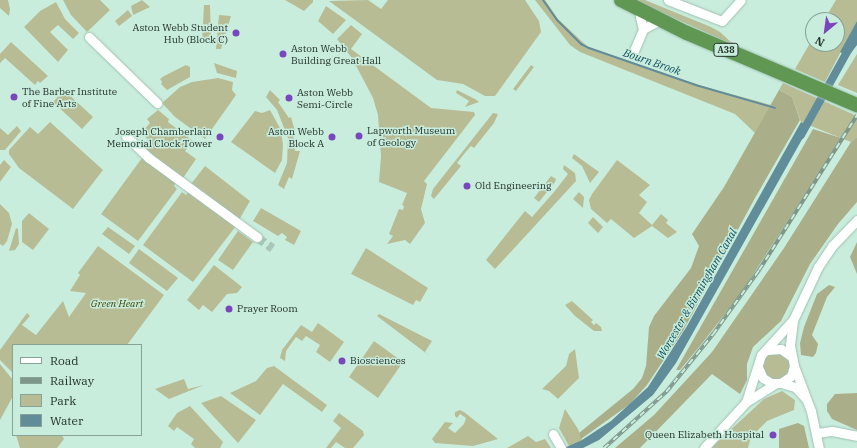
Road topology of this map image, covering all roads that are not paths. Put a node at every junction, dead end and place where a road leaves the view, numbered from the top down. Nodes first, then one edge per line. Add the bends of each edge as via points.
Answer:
1 (621, 0) edge
2 (668, 0) edge
3 (741, 0) edge
4 (679, 2) edge
5 (641, 12) junction
6 (658, 21) junction
7 (643, 29) junction
8 (90, 37) dead end
9 (633, 53) dead end
10 (157, 104) dead end
11 (857, 105) edge
12 (126, 136) dead end
13 (857, 220) edge
14 (257, 237) tunnel mouth
15 (793, 320) junction
16 (766, 351) junction
17 (793, 361) junction
18 (758, 367) junction
19 (778, 383) junction
20 (807, 400) junction
21 (746, 402) junction
22 (817, 433) junction
23 (553, 434) dead end
24 (857, 436) edge
25 (560, 445) edge
26 (704, 448) edge
27 (819, 448) edge

1 - 5 highway, A38
2 - 4 street
3 - 4 street via 722,21
5 - 6 highway, A38
5 - 7 street
6 - 7 street
6 - 11 highway, A38
7 - 9 street
8 - 10 street
12 - 14 street via 142,153
13 - 15 street via 832,246 818,267
15 - 16 street
15 - 17 street via 790,345
16 - 17 street via 782,348
16 - 18 street via 760,358
17 - 19 street via 791,376
17 - 20 street
18 - 19 street via 763,378
18 - 21 street
19 - 20 street via 794,387
19 - 21 street
20 - 22 street
21 - 26 street
22 - 24 street via 832,431
22 - 27 street
23 - 25 street

